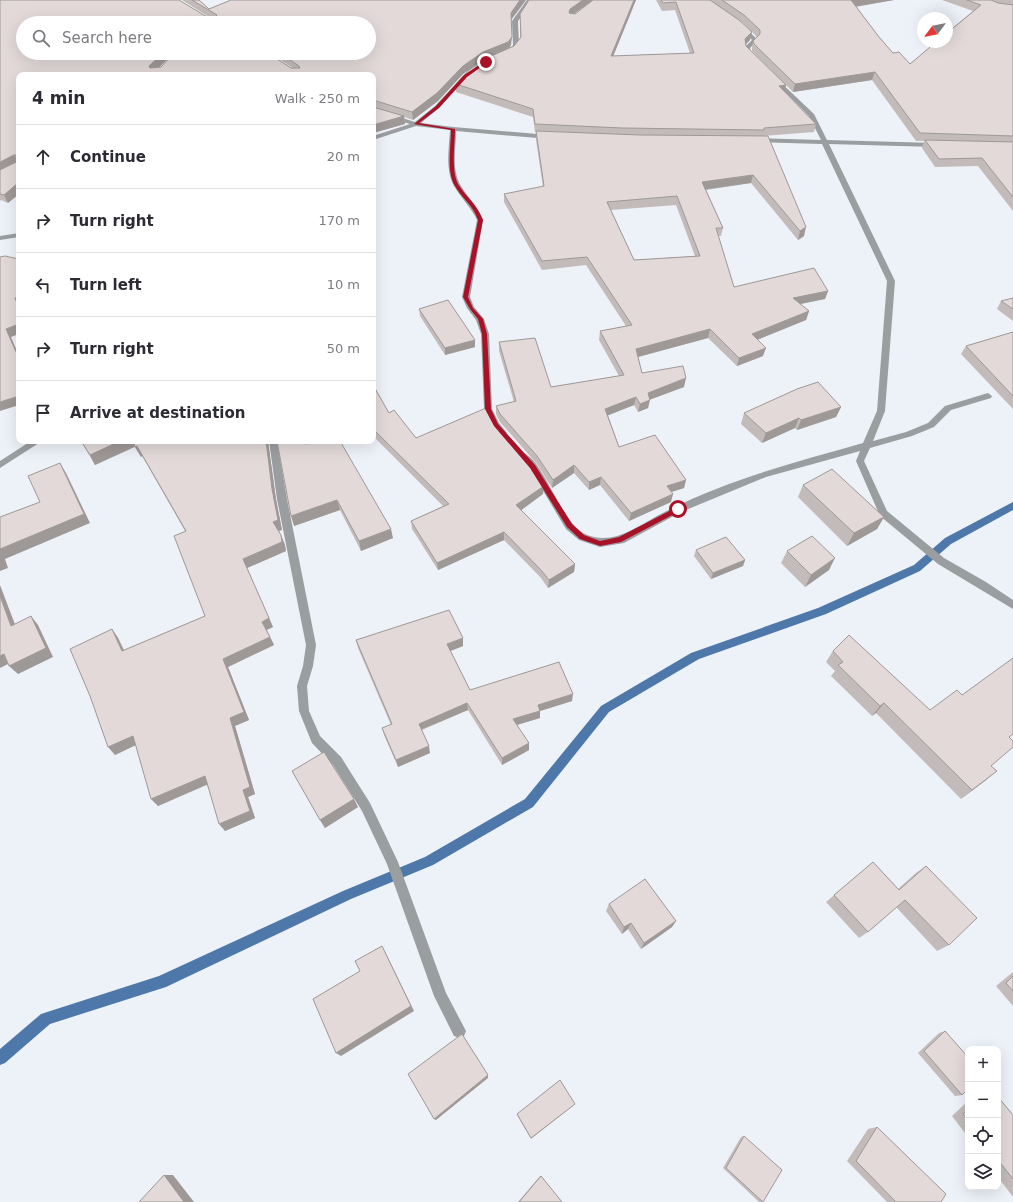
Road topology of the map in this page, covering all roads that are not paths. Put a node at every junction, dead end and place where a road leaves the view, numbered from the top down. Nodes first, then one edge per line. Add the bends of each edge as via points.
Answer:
1 (530, 0) edge
2 (734, 21) edge
3 (505, 54) edge
4 (759, 63) edge
5 (471, 72) edge
6 (769, 74) edge
7 (376, 112) edge
8 (416, 124) junction
9 (453, 129) junction
10 (376, 137) edge
11 (553, 137) edge
12 (750, 140) edge
13 (826, 142) junction
14 (944, 145) edge
15 (16, 235) edge
16 (0, 238) edge
17 (988, 396) dead end
18 (506, 437) edge
19 (33, 444) edge
20 (274, 444) edge
21 (866, 445) junction
22 (517, 449) edge
23 (0, 465) edge
24 (1013, 605) edge
25 (459, 1031) dead end

1 - 3 street via 515,21 516,46
2 - 4 street via 755,40 747,48 748,53
5 - 8 street via 437,107
6 - 13 street via 812,115
7 - 8 street
8 - 9 street
8 - 10 street
9 - 11 street
9 - 18 street via 452,176 457,187 476,208 480,220 466,297 480,319 485,334 488,409
12 - 13 street
13 - 14 street
13 - 21 street via 891,281 881,411
15 - 16 street
17 - 21 street via 948,408 932,424 909,434
19 - 23 street
20 - 25 street via 282,499 310,645 308,666 302,686 304,711 316,739 337,761 366,807 392,862 441,996
21 - 22 street via 764,474 678,509 621,540 600,543 582,537 569,526 532,467
21 - 24 street via 860,461 883,513 941,561

